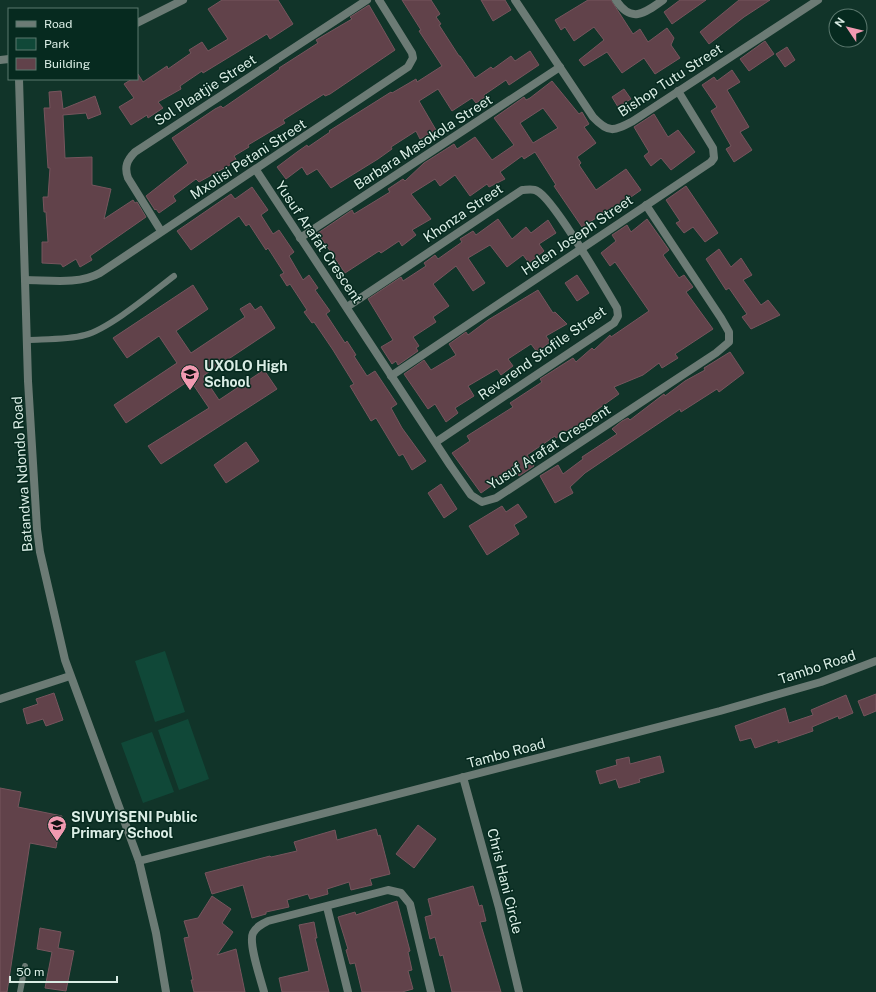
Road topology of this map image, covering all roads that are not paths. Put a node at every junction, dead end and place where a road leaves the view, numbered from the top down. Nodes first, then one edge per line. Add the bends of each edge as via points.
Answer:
1 (183, 0) edge
2 (367, 0) edge
3 (379, 0) edge
4 (515, 0) edge
5 (616, 0) edge
6 (664, 0) edge
7 (814, 1) edge
8 (172, 3) edge
9 (138, 22) edge
10 (560, 67) junction
11 (19, 80) edge
12 (678, 91) junction
13 (256, 170) junction
14 (646, 205) junction
15 (161, 231) junction
16 (300, 238) junction
17 (580, 248) junction
18 (174, 276) dead end
19 (25, 280) junction
20 (347, 307) junction
21 (27, 340) junction
22 (391, 376) junction
23 (436, 442) junction
24 (876, 661) edge
25 (70, 676) junction
26 (0, 699) edge
27 (463, 777) junction
28 (139, 861) junction
29 (327, 907) junction
30 (25, 966) dead end
31 (20, 992) edge
32 (166, 992) edge
33 (264, 992) edge
34 (348, 992) edge
35 (431, 992) edge
36 (519, 992) edge

1 - 8 street
2 - 15 street, Sol Plaatjie Street via 129,158 125,171 128,178
3 - 13 street, Mxolisi Petani Street via 412,53 412,63
4 - 10 street, Bishop Tutu Street
5 - 6 street via 622,9 639,14
7 - 12 street, Bishop Tutu Street
8 - 9 street
10 - 12 street, Bishop Tutu Street via 602,127 621,128
10 - 16 street, Barbara Masokola Street
11 - 19 street, Batandwa Ndondo Road
12 - 14 street, Helen Joseph Street via 713,148 714,158
13 - 15 street, Mxolisi Petani Street
13 - 16 street, Yusuf Arafat Crescent
14 - 17 street, Helen Joseph Street
14 - 23 street, Yusuf Arafat Crescent via 721,318 729,332 729,342 488,502 476,500 471,495
15 - 19 street, Mxolisi Petani Street via 89,279
16 - 20 street, Yusuf Arafat Crescent
17 - 20 street, Khonza Street via 545,196 536,190 522,190
17 - 22 street, Helen Joseph Street
17 - 23 street, Reverend Stofile Street via 617,308 618,316 614,323
18 - 21 lane via 116,319 86,335
19 - 21 street, Batandwa Ndondo Road
20 - 22 street, Yusuf Arafat Crescent
21 - 25 street, Batandwa Ndondo Road via 36,529
22 - 23 street, Yusuf Arafat Crescent
24 - 27 street, Tambo Road via 821,682 720,711
25 - 26 street
25 - 28 street, Batandwa Ndondo Road
27 - 28 street, Tambo Road
27 - 36 street, Chris Hani Circle
28 - 32 street, Batandwa Ndondo Road via 156,933
29 - 33 street via 268,922 256,928 252,934 252,945
29 - 34 street
29 - 35 street via 388,890 401,893 410,904
30 - 31 lane

